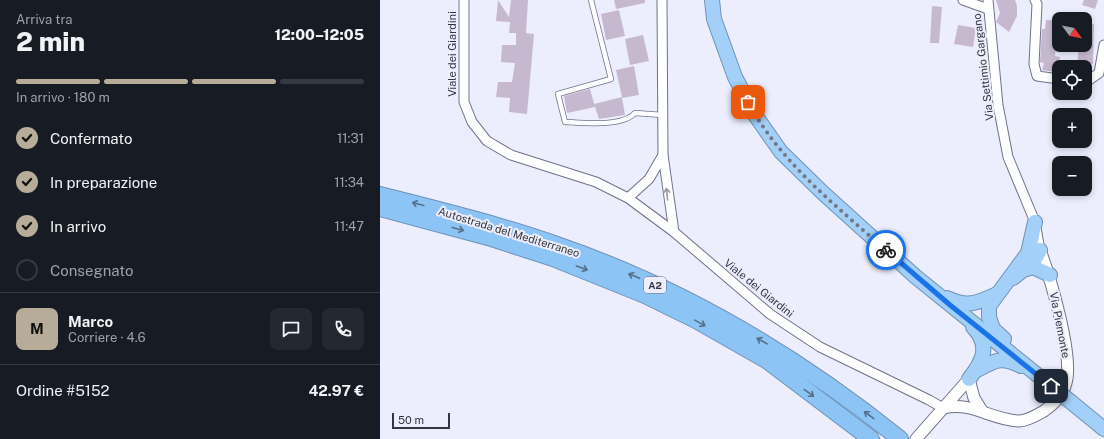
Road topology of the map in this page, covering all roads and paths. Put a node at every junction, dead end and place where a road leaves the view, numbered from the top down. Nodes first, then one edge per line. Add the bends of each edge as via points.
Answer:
1 (464, 0) edge
2 (591, 0) edge
3 (662, 0) edge
4 (712, 0) edge
5 (963, 0) edge
6 (1035, 0) edge
7 (988, 4) edge
8 (1104, 45) edge
9 (1052, 78) edge
10 (1092, 78) edge
11 (663, 115) junction
12 (663, 155) junction
13 (380, 195) edge
14 (628, 198) junction
15 (380, 208) edge
16 (1034, 222) joint
17 (674, 232) junction
18 (1034, 252) junction
19 (1023, 270) junction
20 (1050, 275) junction
21 (916, 277) junction
22 (1010, 280) junction
23 (999, 293) junction
24 (950, 305) junction
25 (973, 375) junction
26 (1040, 376) junction
27 (1051, 386) junction
28 (959, 391) junction
29 (974, 398) junction
30 (966, 406) junction
31 (831, 408) junction
32 (943, 408) junction
33 (982, 411) junction
34 (1104, 429) edge
35 (919, 436) edge
36 (861, 439) edge
37 (871, 439) edge
38 (900, 439) edge

1 - 14 street, Viale dei Giardini via 464,102 472,122 487,141 511,155 596,182
2 - 11 lane via 610,79 558,94 565,122 599,123 630,118 635,113
3 - 11 street
4 - 21 highway via 714,19 735,77 755,115 781,152
5 - 7 street
6 - 9 street via 1037,4 1034,64 1038,76
7 - 16 street, Via Settimio Gargano via 998,105 1008,157
8 - 10 street via 1099,73
11 - 12 street
12 - 14 street via 649,179
17 -> 12 street
38 -> 13 highway, Autostrada del Mediterraneo / A2 via 824,381 774,348 701,307 650,283 557,244
14 - 17 street, Viale dei Giardini
15 -> 31 highway, Autostrada del Mediterraneo / A2 via 488,237 553,258 645,295 696,320 768,361
16 - 18 highway
17 - 32 street, Viale dei Giardini via 770,314 820,348
18 - 19 highway via 1034,261
18 - 20 street, Via Piemonte
18 - 22 highway
19 - 20 highway via 1033,267
19 - 22 highway
20 - 33 street, Via Piemonte via 1068,365 1066,383 1058,400 1038,415 1021,421 997,418
21 - 23 highway via 962,304 973,304
21 - 24 highway
22 - 23 highway
23 - 26 highway via 989,306 993,329 1035,367
24 - 25 highway via 981,336 983,357
24 - 26 highway
25 - 27 highway via 996,359 1008,360
25 - 28 street
25 - 29 street
26 - 27 highway
27 - 34 highway, bridge
28 - 29 street
28 - 30 street
28 - 32 street
29 - 33 street
30 - 32 street, Via Piemonte
30 - 33 street, Via Piemonte
31 - 36 highway via 846,427
31 - 37 highway, Autostrada del Mediterraneo / A2
32 - 35 street

